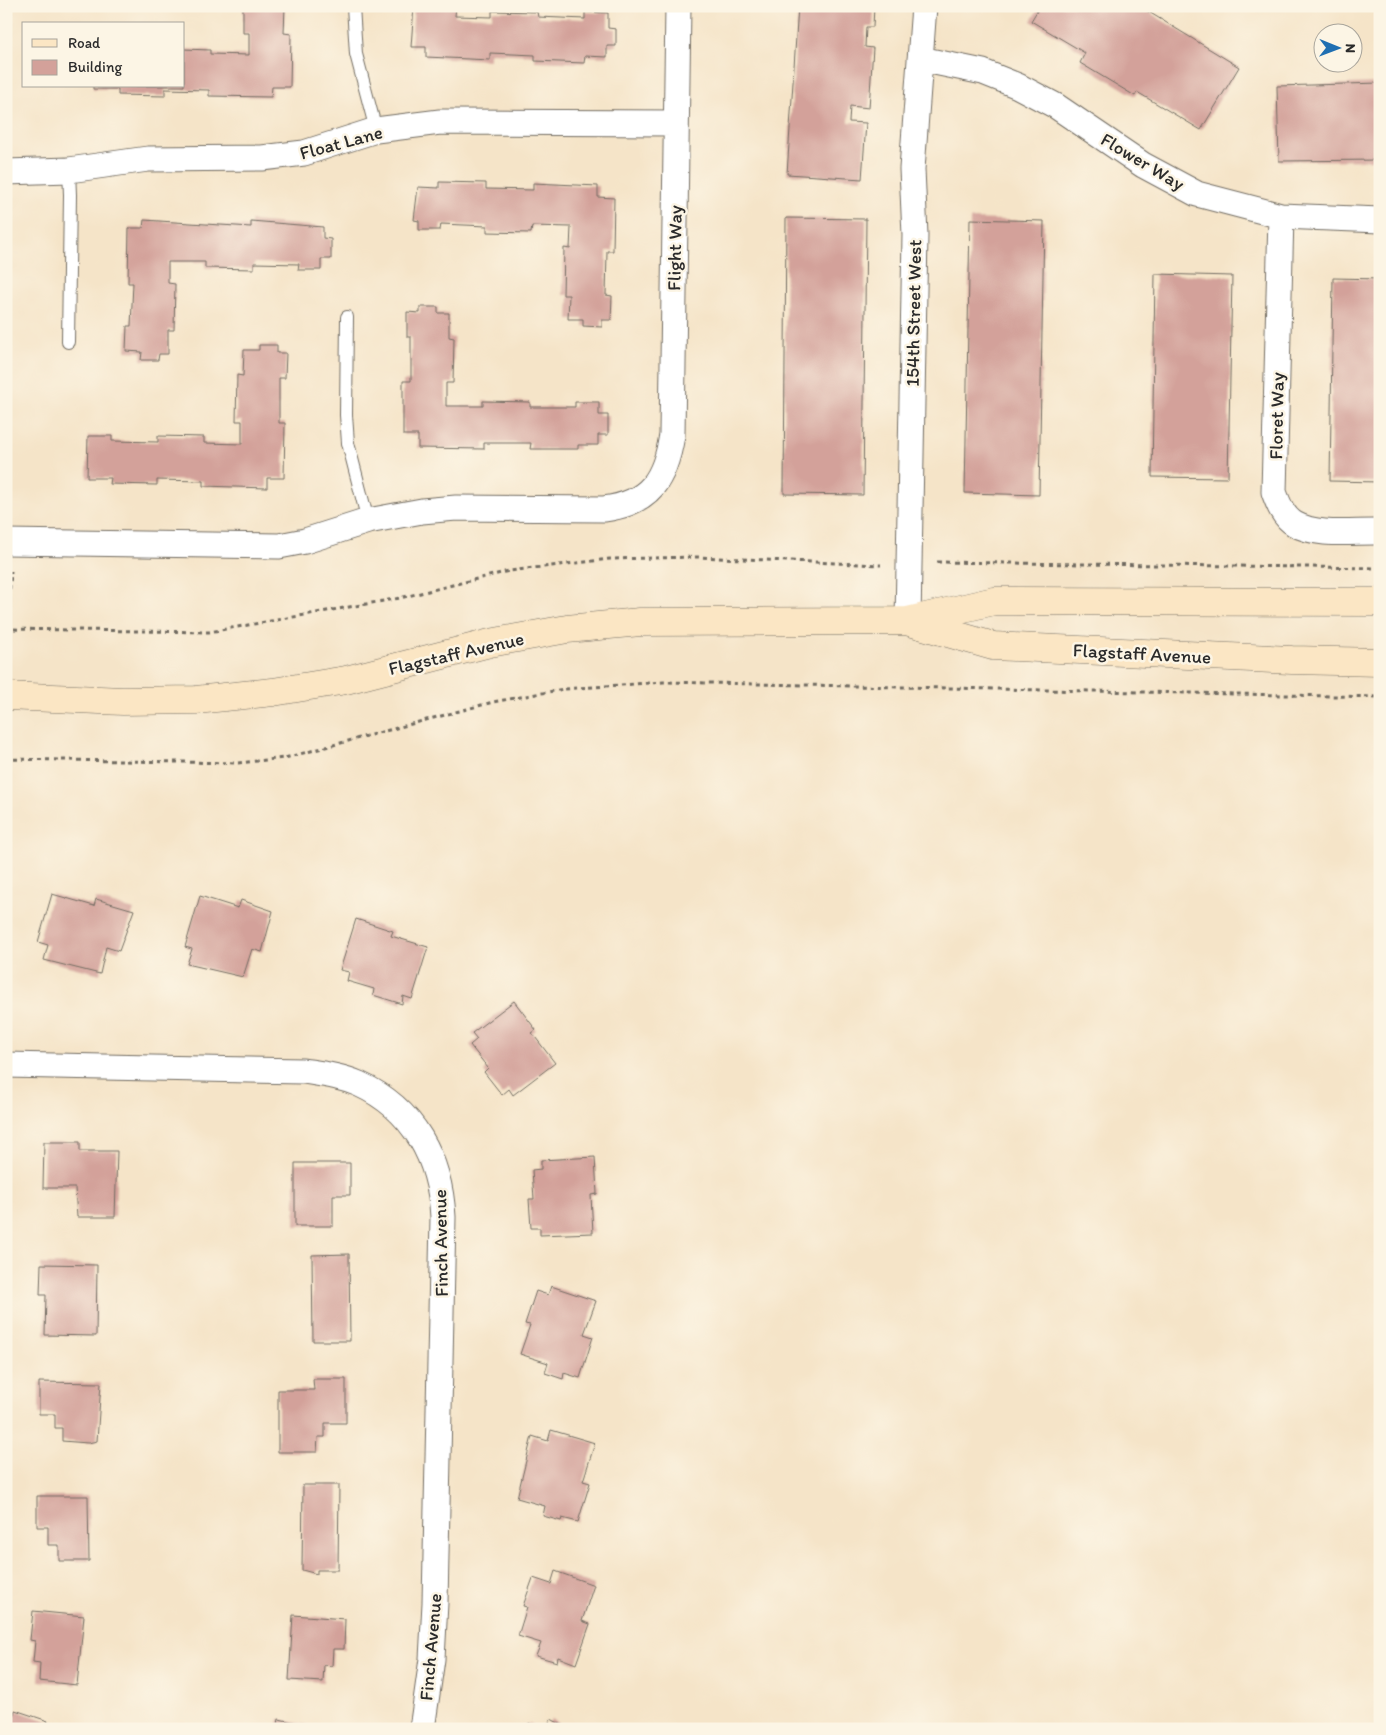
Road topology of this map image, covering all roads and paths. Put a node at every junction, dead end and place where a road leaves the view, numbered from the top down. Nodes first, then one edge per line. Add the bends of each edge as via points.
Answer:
1 (353, 6) edge
2 (678, 6) edge
3 (924, 6) edge
4 (920, 59) junction
5 (676, 123) junction
6 (376, 130) junction
7 (69, 170) junction
8 (6, 172) edge
9 (1281, 216) junction
10 (1380, 220) edge
11 (347, 317) dead end
12 (68, 342) dead end
13 (368, 521) junction
14 (1380, 532) edge
15 (9, 554) edge
16 (909, 563) junction
17 (1380, 568) edge
18 (1380, 602) edge
19 (908, 621) junction
20 (7, 629) edge
21 (1380, 662) edge
22 (6, 696) edge
23 (1380, 697) edge
24 (6, 759) edge
25 (6, 1065) edge
26 (422, 1729) edge

1 - 6 lane via 356,54
2 - 5 street, Flight Way
3 - 4 street, 154th Street West
4 - 9 street, Flower Way via 983,72 1018,86 1056,106 1143,165 1197,194
4 - 16 street, 154th Street West via 912,169 915,235
5 - 6 street, Float Lane via 478,120
5 - 13 street, Flight Way via 672,435 663,471 654,485 642,497 625,506 604,510 456,508
6 - 7 street, Float Lane via 304,153 262,158 148,159
7 - 8 street, Float Lane
7 - 12 lane
9 - 10 street, Flower Way
9 - 14 street, Floret Way via 1274,492 1280,508 1293,523 1308,529
11 - 13 lane via 348,443
13 - 15 street via 305,541 257,547
15 - 20 path
16 - 17 path
16 - 19 street, 154th Street West
16 - 20 path via 883,565 697,557 610,559 509,571 400,598 209,632
18 - 19 street, Flagstaff Avenue via 994,601
19 - 21 street, Flagstaff Avenue via 993,646
19 - 22 street, Flagstaff Avenue via 640,622 567,629 490,643 346,680 273,692 196,700 123,701
23 - 24 path via 663,682 564,689 493,702 285,758 238,763
25 - 26 street, Finch Avenue via 303,1071 331,1075 359,1084 382,1097 421,1137 442,1188 443,1217 435,1603 432,1659

